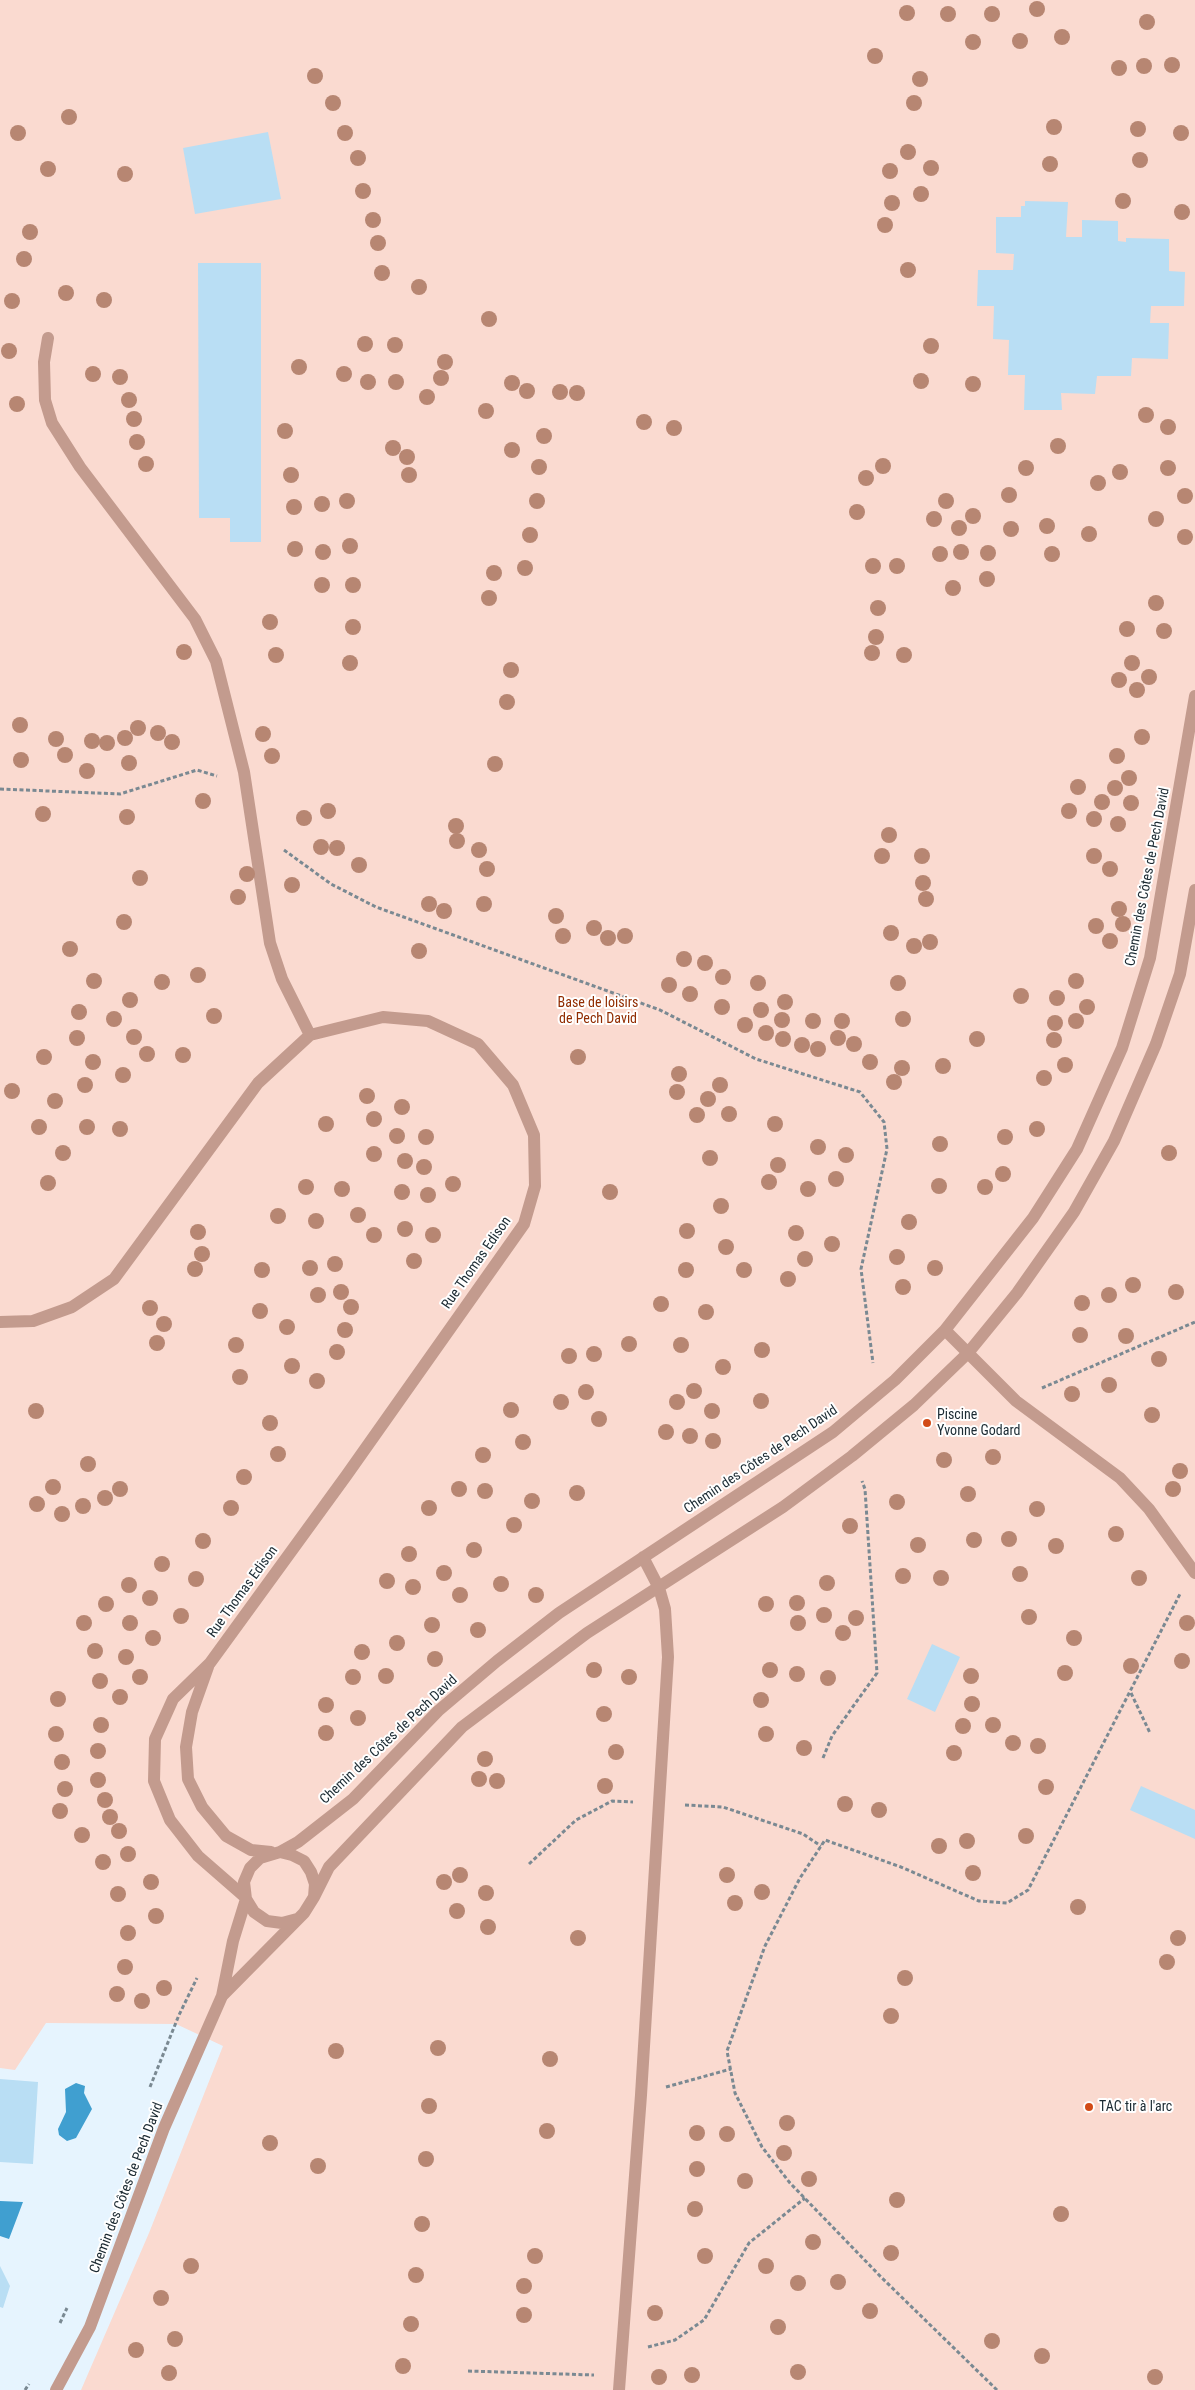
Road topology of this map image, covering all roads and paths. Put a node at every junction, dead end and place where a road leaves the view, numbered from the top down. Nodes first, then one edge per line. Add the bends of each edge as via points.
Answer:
1 (48, 338) dead end
2 (1195, 696) edge
3 (219, 777) dead end
4 (0, 789) edge
5 (251, 824) junction
6 (1195, 890) edge
7 (310, 1035) junction
8 (0, 1322) edge
9 (1195, 1322) edge
10 (945, 1330) junction
11 (872, 1350) dead end
12 (968, 1353) junction
13 (1016, 1401) junction
14 (852, 1456) junction
15 (643, 1557) junction
16 (1194, 1572) edge
17 (659, 1588) junction
18 (210, 1663) junction
19 (1130, 1693) junction
20 (1150, 1733) dead end
21 (824, 1758) dead end
22 (661, 1803) junction
23 (821, 1846) junction
24 (276, 1852) junction
25 (529, 1864) dead end
26 (314, 1897) junction
27 (246, 1898) junction
28 (297, 1919) junction
29 (222, 1996) junction
30 (731, 2069) junction
31 (641, 2095) junction
32 (805, 2198) junction
33 (621, 2355) junction
34 (468, 2371) dead end
35 (619, 2376) junction
36 (56, 2390) edge
37 (619, 2390) edge
38 (997, 2390) edge

1 - 5 street via 45,400 52,423 80,467 195,619 216,661 244,772
2 - 10 street, Chemin des Côtes de Pech David via 1150,958 1122,1048 1076,1149 1033,1218
3 - 4 path via 197,770 120,794
5 - 7 street via 270,943 282,979
5 - 11 path via 314,873 376,907 660,1010 756,1059 860,1092 884,1122 887,1149 861,1270
6 - 12 street via 1180,974 1156,1044 1114,1141 1074,1212 1017,1293
7 - 8 street, Rue Thomas Edison via 258,1083 114,1279 72,1307 33,1321
7 - 18 street, Rue Thomas Edison via 383,1017 428,1021 478,1044 514,1085 534,1134 535,1186 524,1224
9 - 13 path
10 - 12 street
10 - 15 street, Chemin des Côtes de Pech David via 895,1380 833,1432
12 - 13 street
12 - 14 street via 914,1405
13 - 16 street via 1120,1478 1148,1509
14 - 17 street via 783,1507
14 - 21 path via 865,1489 877,1673 832,1736
15 - 17 street
15 - 24 street, Chemin des Côtes de Pech David via 559,1613 497,1661 438,1711 352,1799 298,1842
16 - 19 path
17 - 22 street via 665,1609 668,1657
17 - 26 street via 587,1633 462,1727 328,1867
18 - 24 street, Rue Thomas Edison via 192,1712 186,1747 188,1779 202,1807 226,1836 251,1850
18 - 27 street, Rue Thomas Edison via 173,1699 155,1739 154,1781 170,1820 198,1856
19 - 20 path
19 - 23 path via 1028,1890 1007,1903 980,1901 902,1867 825,1840
22 - 23 path via 723,1807 803,1834
22 - 25 path via 612,1801 576,1820
22 - 31 street
23 - 30 path via 800,1878 765,1946 727,2051
24 - 26 street via 304,1861 315,1884
24 - 27 street via 260,1858 250,1868 244,1882
26 - 28 street
27 - 28 street via 254,1912 267,1921 282,1923
27 - 29 street, Chemin des Côtes de Pech David
28 - 29 street, Chemin des Côtes de Pech David
29 - 36 street, Chemin des Côtes de Pech David via 164,2128 90,2327
30 - 31 path
30 - 32 path via 735,2094 762,2147
31 - 33 street
32 - 33 path via 749,2243 704,2320 675,2340
32 - 38 path
33 - 35 street
34 - 35 path
35 - 37 street

